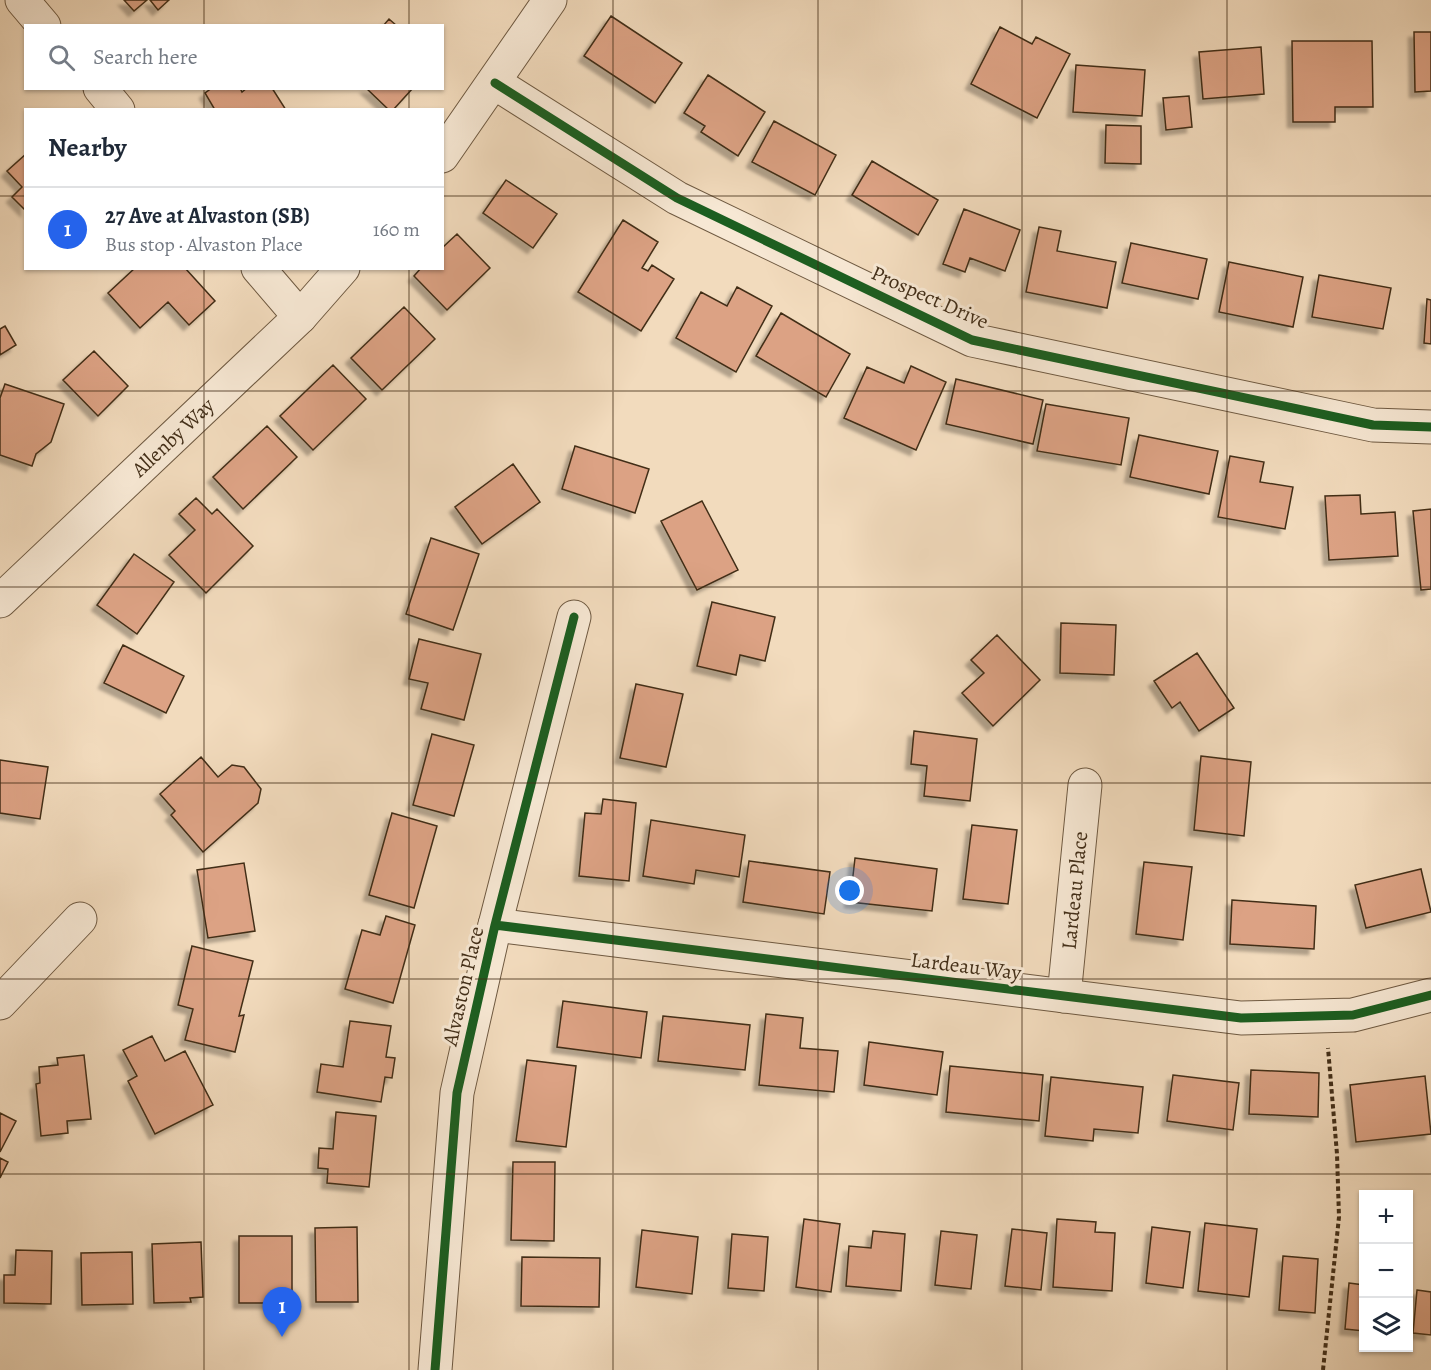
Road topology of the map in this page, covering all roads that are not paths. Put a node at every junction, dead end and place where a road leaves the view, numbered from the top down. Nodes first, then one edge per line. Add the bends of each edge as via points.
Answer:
1 (22, 0) edge
2 (550, 0) edge
3 (42, 24) edge
4 (495, 82) junction
5 (102, 90) edge
6 (116, 108) edge
7 (444, 153) edge
8 (260, 270) edge
9 (341, 270) edge
10 (300, 317) junction
11 (1431, 427) edge
12 (0, 601) edge
13 (574, 617) dead end
14 (1085, 785) dead end
15 (81, 919) dead end
16 (495, 925) junction
17 (1431, 995) edge
18 (1064, 996) junction
19 (0, 1004) edge
20 (435, 1370) edge

1 - 3 street
2 - 4 street
4 - 7 street
4 - 11 street, Prospect Drive via 677,198 972,340 1373,425
5 - 6 street
8 - 10 street
9 - 10 street, Allenby Way
10 - 12 street, Allenby Way
13 - 16 street, Alvaston Place
14 - 18 street, Lardeau Place
15 - 19 street
16 - 18 street, Lardeau Way
16 - 20 street, Alvaston Place via 457,1093
17 - 18 street, Lardeau Way via 1353,1015 1241,1018

